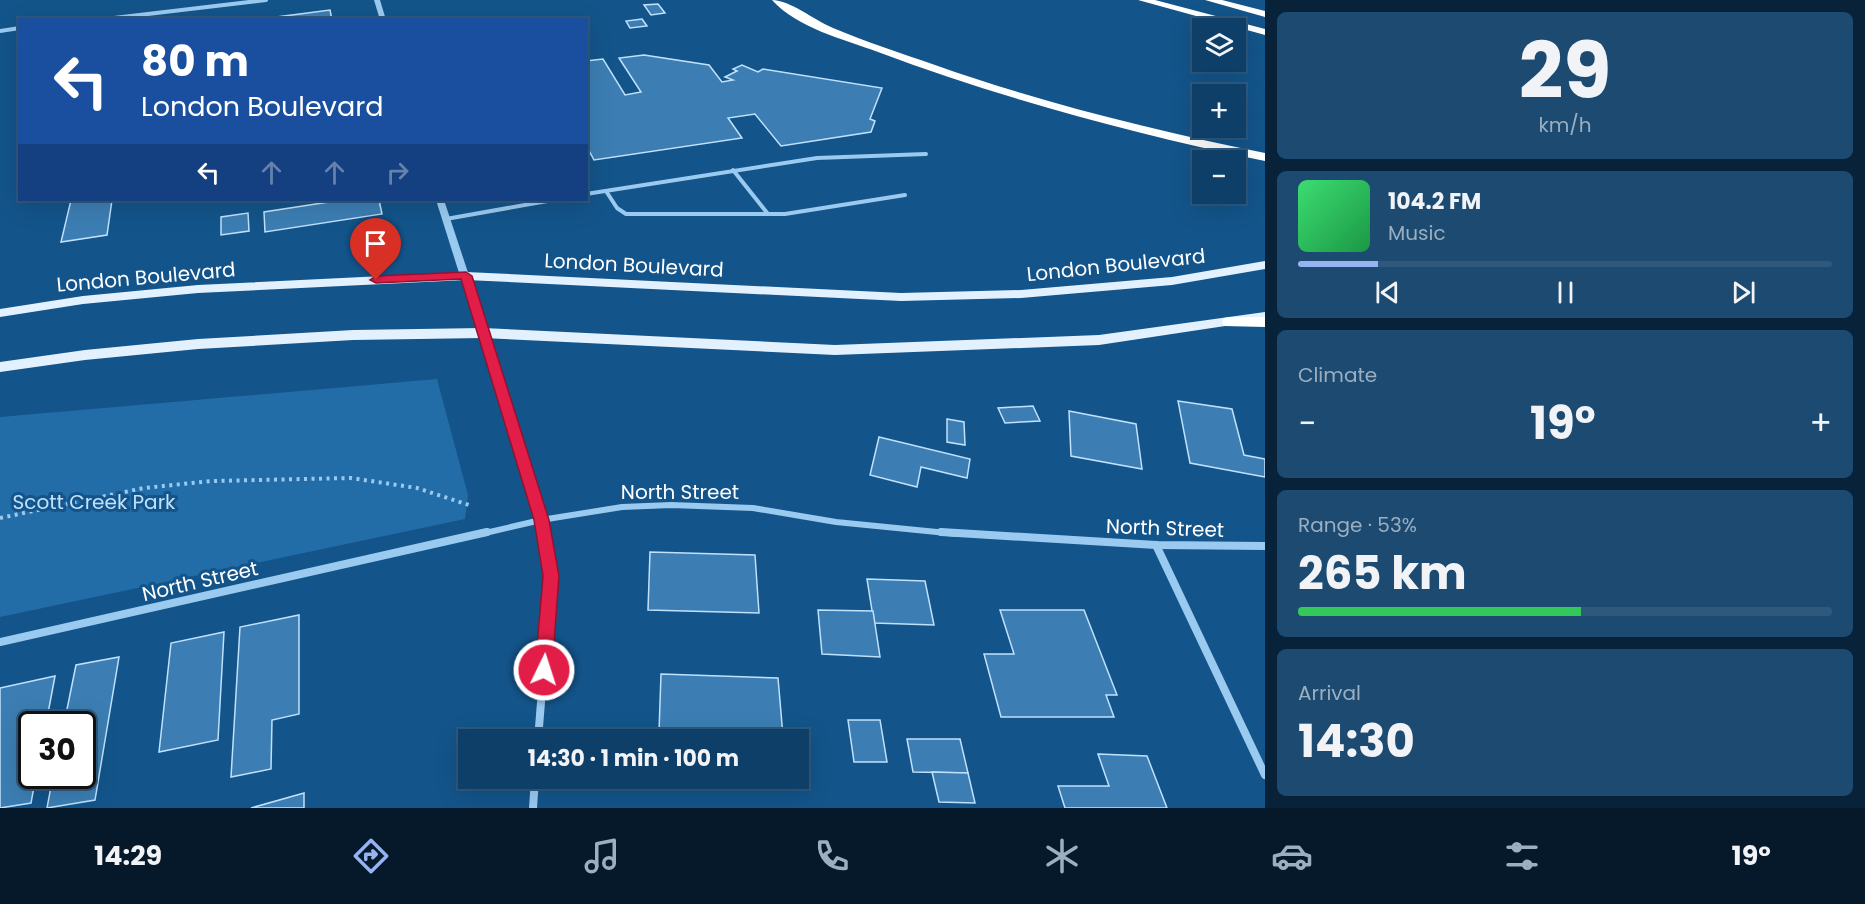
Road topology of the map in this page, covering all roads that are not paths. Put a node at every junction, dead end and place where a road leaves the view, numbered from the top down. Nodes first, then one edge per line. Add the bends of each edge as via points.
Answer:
1 (266, 0) edge
2 (377, 0) edge
3 (777, 0) edge
4 (1144, 0) edge
5 (1210, 0) edge
6 (1265, 14) edge
7 (114, 18) edge
8 (382, 18) edge
9 (18, 28) edge
10 (0, 31) edge
11 (1265, 32) edge
12 (926, 154) dead end
13 (1265, 157) edge
14 (734, 170) junction
15 (606, 190) junction
16 (588, 194) edge
17 (905, 195) dead end
18 (440, 201) edge
19 (538, 201) edge
20 (768, 214) junction
21 (446, 219) junction
22 (1265, 265) edge
23 (466, 276) junction
24 (0, 313) edge
25 (1265, 316) edge
26 (1230, 322) junction
27 (1265, 322) edge
28 (483, 333) junction
29 (0, 366) edge
30 (541, 520) junction
31 (1156, 545) junction
32 (1265, 546) edge
33 (0, 642) edge
34 (539, 729) edge
35 (1265, 775) edge
36 (534, 789) edge
37 (533, 808) edge

1 - 7 street
2 - 8 street
3 - 13 highway via 790,11 868,44 1026,99 1103,122
4 - 11 highway
5 - 6 highway
9 - 10 street
12 - 14 lane via 817,158
14 - 15 lane
14 - 20 lane
15 - 16 lane
15 - 20 lane via 617,208 626,214
17 - 20 lane
18 - 21 street
19 - 21 lane
21 - 23 street
22 - 23 main road, London Boulevard via 1172,280 1021,294 901,297
23 - 24 main road, London Boulevard via 198,289
23 - 28 street
25 - 26 main road
26 - 27 highway
26 - 28 main road via 1099,340 835,350
28 - 29 main road via 353,334 198,344
28 - 30 street
30 - 31 street, North Street via 622,507 753,508 836,522 982,536
30 - 33 street, North Street
30 - 34 street via 551,576
31 - 32 street, North Street
31 - 35 street
36 - 37 street

